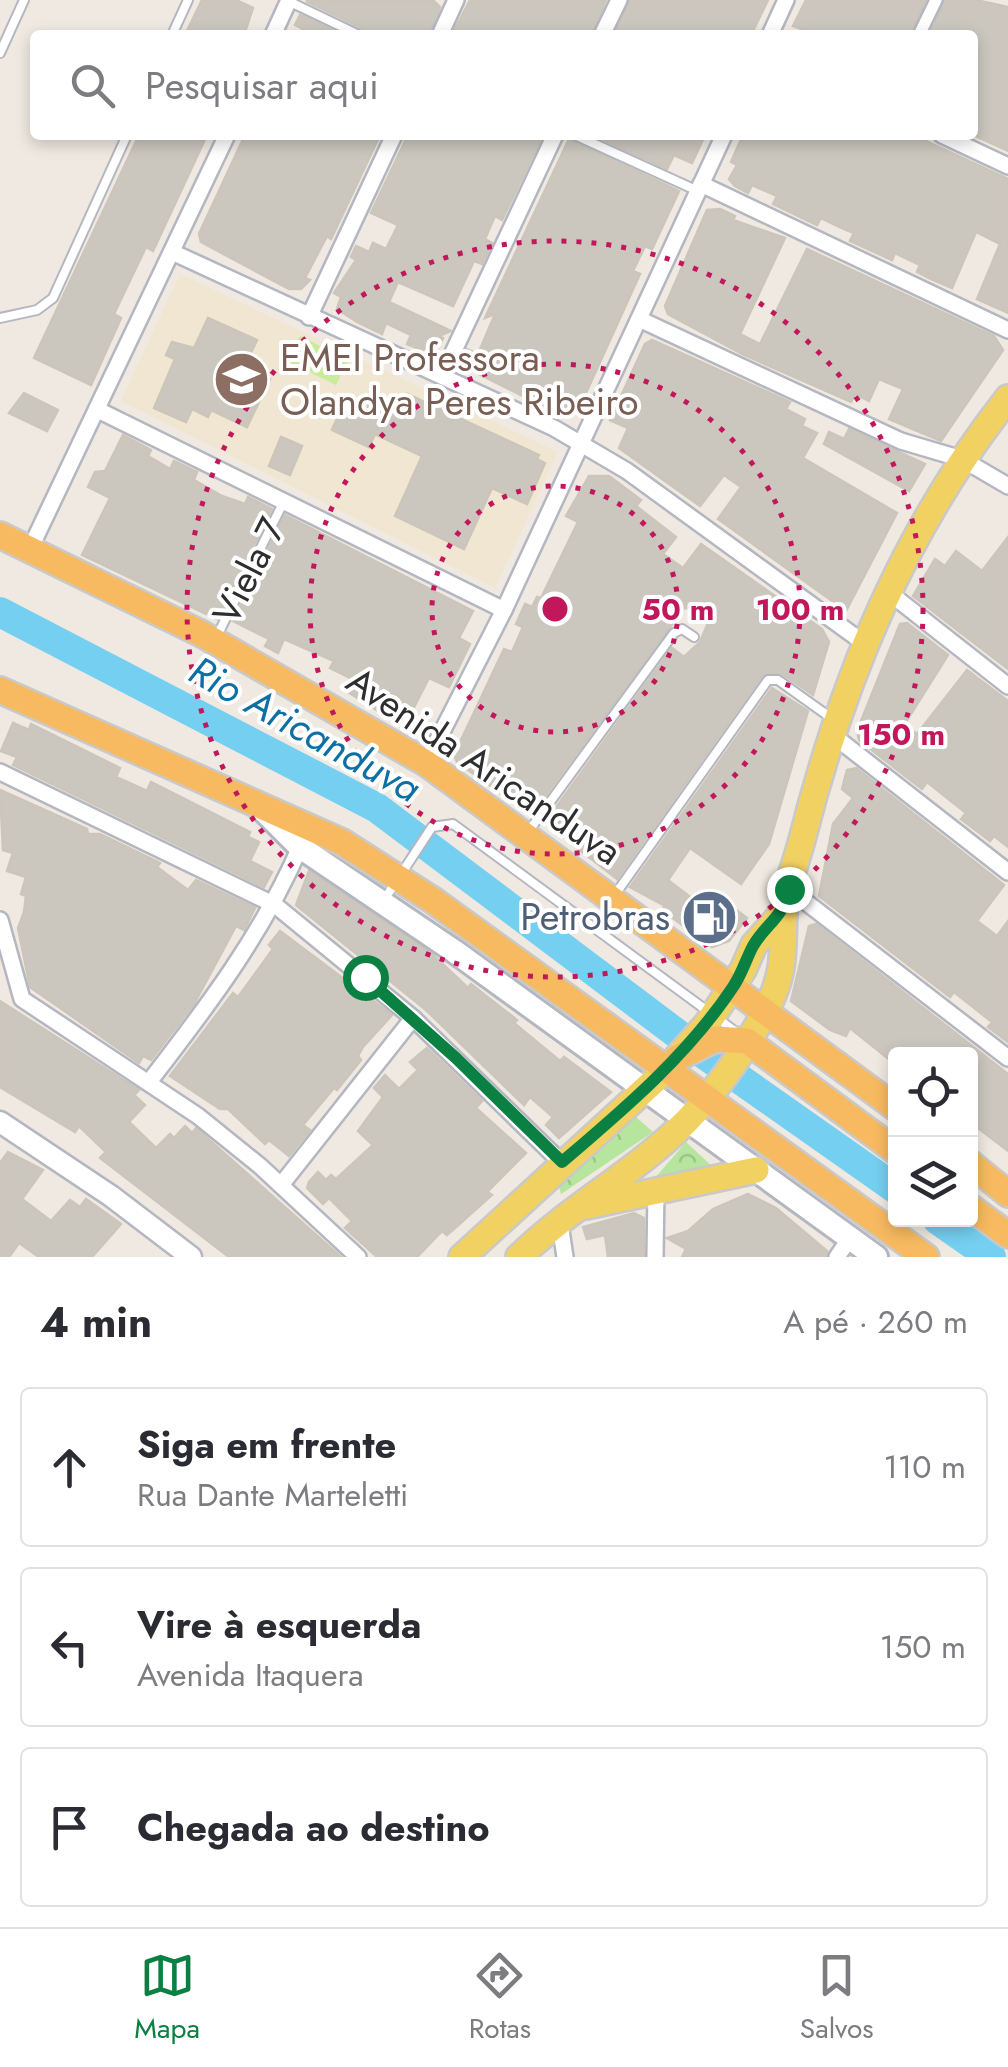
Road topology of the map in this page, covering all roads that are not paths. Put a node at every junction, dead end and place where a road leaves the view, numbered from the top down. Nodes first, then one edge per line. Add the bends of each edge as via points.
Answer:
1 (24, 0) edge
2 (188, 0) edge
3 (456, 0) edge
4 (619, 0) edge
5 (786, 0) edge
6 (936, 0) edge
7 (288, 1) edge
8 (174, 30) edge
9 (274, 30) edge
10 (349, 30) edge
11 (442, 30) edge
12 (604, 30) edge
13 (772, 30) edge
14 (921, 30) edge
15 (0, 52) edge
16 (125, 140) edge
17 (225, 140) edge
18 (392, 140) edge
19 (554, 140) edge
20 (587, 140) edge
21 (722, 140) edge
22 (953, 140) edge
23 (1008, 166) edge
24 (699, 188) junction
25 (172, 252) junction
26 (308, 316) junction
27 (0, 318) edge
28 (638, 319) junction
29 (1008, 330) edge
30 (442, 376) junction
31 (1008, 398) edge
32 (98, 410) junction
33 (582, 444) junction
34 (962, 459) junction
35 (1008, 486) edge
36 (284, 501) junction
37 (0, 535) edge
38 (30, 548) junction
39 (887, 591) junction
40 (504, 610) junction
41 (694, 637) dead end
42 (214, 641) junction
43 (864, 643) junction
44 (1008, 686) edge
45 (0, 690) edge
46 (832, 726) junction
47 (426, 763) junction
48 (0, 772) edge
49 (260, 807) junction
50 (526, 835) junction
51 (300, 847) junction
52 (402, 871) junction
53 (1008, 872) edge
54 (612, 899) junction
55 (786, 900) junction
56 (384, 902) junction
57 (275, 905) junction
58 (0, 920) edge
59 (733, 987) junction
60 (766, 1011) junction
61 (413, 1018) junction
62 (726, 1035) junction
63 (1008, 1058) edge
64 (677, 1059) junction
65 (149, 1082) junction
66 (645, 1090) junction
67 (709, 1093) junction
68 (888, 1102) edge
69 (687, 1120) junction
70 (4, 1131) edge
71 (888, 1146) edge
72 (562, 1162) junction
73 (978, 1168) edge
74 (756, 1170) junction
75 (281, 1185) junction
76 (656, 1190) junction
77 (1008, 1191) edge
78 (565, 1213) junction
79 (978, 1213) edge
80 (1008, 1236) edge
81 (844, 1248) edge
82 (191, 1257) edge
83 (358, 1257) edge
84 (462, 1257) edge
85 (519, 1257) edge
86 (566, 1257) edge
87 (656, 1257) edge
88 (876, 1257) edge
89 (926, 1257) edge

1 - 15 lane
2 - 8 lane
3 - 11 street
4 - 12 street
5 - 13 street
6 - 14 street
7 - 9 street
7 - 10 lane
16 - 27 lane via 53,298 38,310
17 - 25 street
18 - 26 street
19 - 30 street
20 - 24 lane
21 - 24 street
22 - 23 street
24 - 28 street
24 - 29 street
25 - 26 street
25 - 32 street
26 - 30 street
28 - 33 street
28 - 34 street via 902,441
30 - 33 street
31 - 34 main road
32 - 36 street
32 - 38 street
33 - 40 street
33 - 43 street
34 - 35 street
34 - 39 main road
36 - 40 street
36 - 42 lane, Viela 7
37 - 38 highway, Avenida Aricanduva
38 - 42 highway, Avenida Aricanduva
39 - 43 main road
39 - 44 street
40 - 47 street
41 - 50 lane via 682,629 674,633
42 - 47 highway, Avenida Aricanduva
43 - 46 main road
45 - 49 highway
46 - 53 street
46 - 54 lane via 778,680 768,680
46 - 55 main road
47 - 50 highway, Avenida Aricanduva
48 - 57 street
49 - 51 main road
49 - 52 highway via 302,820
50 - 54 highway, Avenida Aricanduva
51 - 56 main road
51 - 57 street
52 - 56 lane
52 - 62 lane via 432,827 459,827
52 - 64 highway
54 - 59 highway, Avenida Aricanduva
55 - 59 main road
55 - 60 main road via 786,952
55 - 63 street
56 - 66 main road
57 - 61 street
57 - 65 street via 242,960
58 - 65 street via 22,1000
59 - 60 highway, Avenida Aricanduva
59 - 62 main road
60 - 62 main road
60 - 68 highway, Avenida Aricanduva
61 - 72 street
61 - 75 street
62 - 64 highway
62 - 67 main road
62 - 71 highway
64 - 66 main road
64 - 67 highway
65 - 75 street
66 - 69 main road
66 - 72 main road
67 - 69 main road
67 - 89 highway
69 - 74 main road
69 - 78 main road
70 - 82 street
72 - 84 main road
73 - 77 highway
74 - 76 main road
74 - 81 main road
75 - 83 street
76 - 78 main road
76 - 87 street
78 - 85 main road
78 - 86 street
79 - 80 highway
81 - 88 main road

